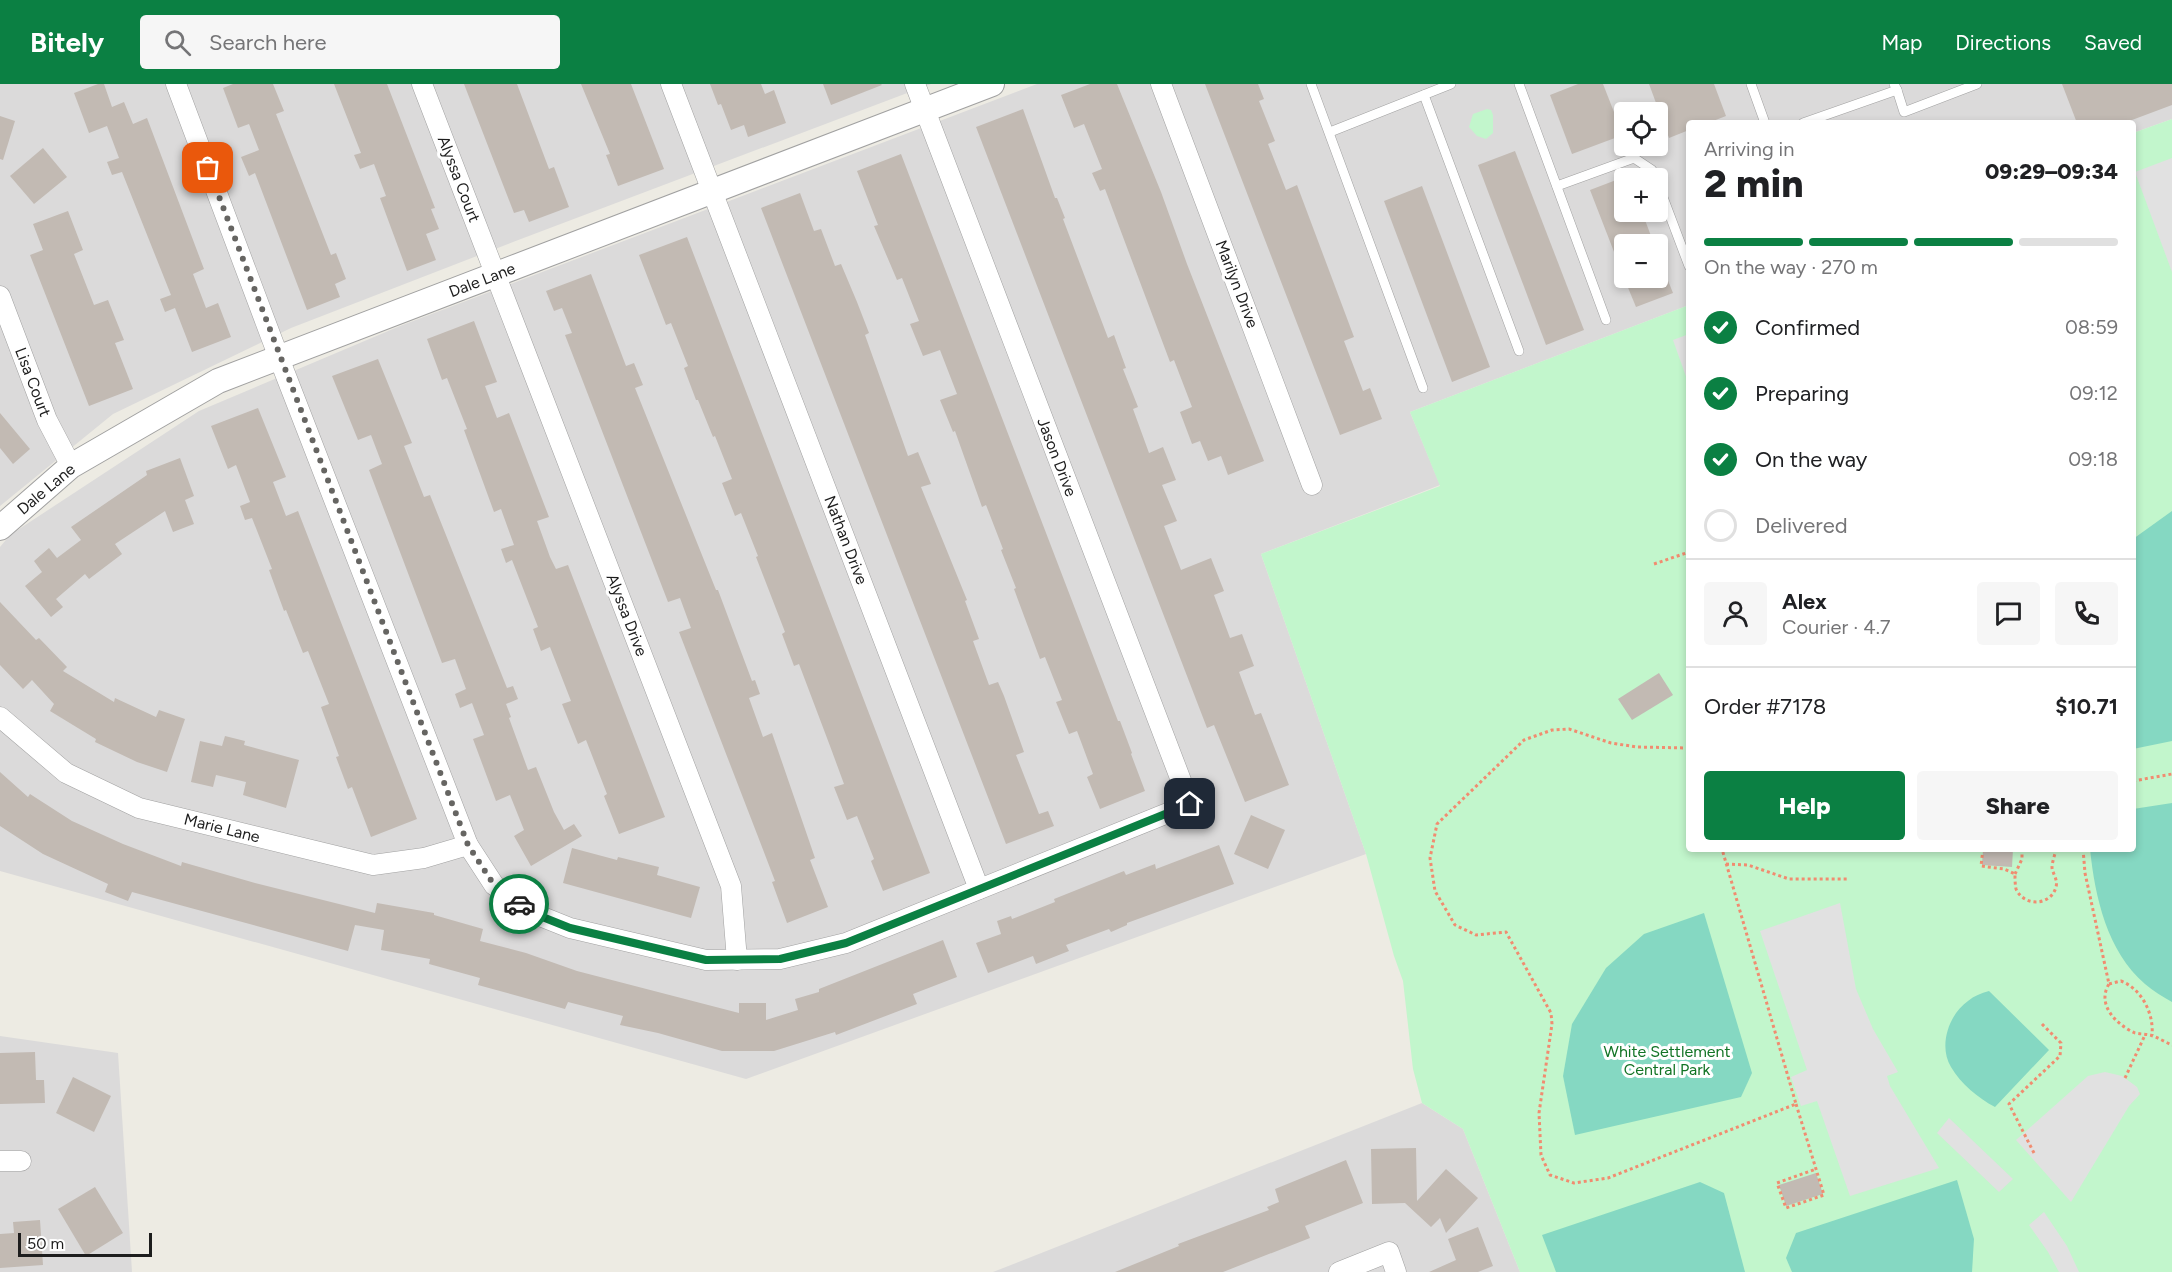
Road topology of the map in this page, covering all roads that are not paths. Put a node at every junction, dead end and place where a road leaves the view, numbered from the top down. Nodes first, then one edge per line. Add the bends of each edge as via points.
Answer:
1 (176, 84) edge
2 (422, 84) edge
3 (671, 84) edge
4 (915, 84) edge
5 (992, 84) edge
6 (1161, 84) edge
7 (1311, 84) edge
8 (1451, 84) edge
9 (1519, 84) edge
10 (1751, 84) edge
11 (1977, 84) edge
12 (1895, 87) edge
13 (1424, 95) junction
14 (924, 110) junction
15 (1836, 112) junction
16 (1764, 120) edge
17 (1812, 120) edge
18 (1839, 120) edge
19 (1330, 132) junction
20 (1649, 168) edge
21 (1557, 186) junction
22 (712, 191) junction
23 (1668, 210) edge
24 (1686, 258) edge
25 (496, 274) junction
26 (0, 296) edge
27 (1606, 320) dead end
28 (1519, 351) dead end
29 (279, 358) junction
30 (1423, 388) dead end
31 (71, 466) junction
32 (1312, 485) dead end
33 (0, 528) edge
34 (0, 717) edge
35 (468, 845) junction
36 (979, 889) junction
37 (737, 960) junction
38 (0, 1161) edge
39 (21, 1161) dead end
40 (1339, 1272) edge
41 (1396, 1272) edge

1 - 29 street
2 - 25 street, Alyssa Court
3 - 22 street, Nathan Drive
4 - 14 street, Jason Drive
5 - 14 street, Dale Lane
6 - 32 street, Marilyn Drive
7 - 19 lane
8 - 13 lane
9 - 21 lane
10 - 16 lane
11 - 12 lane via 1904,112
12 - 15 lane
13 - 19 lane
13 - 28 lane
14 - 22 street, Dale Lane
14 - 36 street, Jason Drive via 1190,804
15 - 17 lane
15 - 18 lane
19 - 30 lane
20 - 21 lane via 1634,158
21 - 27 lane
22 - 25 street, Dale Lane
22 - 36 street, Nathan Drive
23 - 24 lane
25 - 29 street, Dale Lane
25 - 37 street, Alyssa Drive via 731,886
26 - 31 street, Lisa Court via 47,420
29 - 31 street, Dale Lane via 218,381
29 - 35 street
31 - 33 street, Dale Lane
34 - 35 street, Marie Lane via 66,773 139,808 373,865 424,858
35 - 37 street via 494,885 530,912 570,928 706,960
36 - 37 street via 846,943 780,959
38 - 39 street
40 - 41 street via 1389,1252

